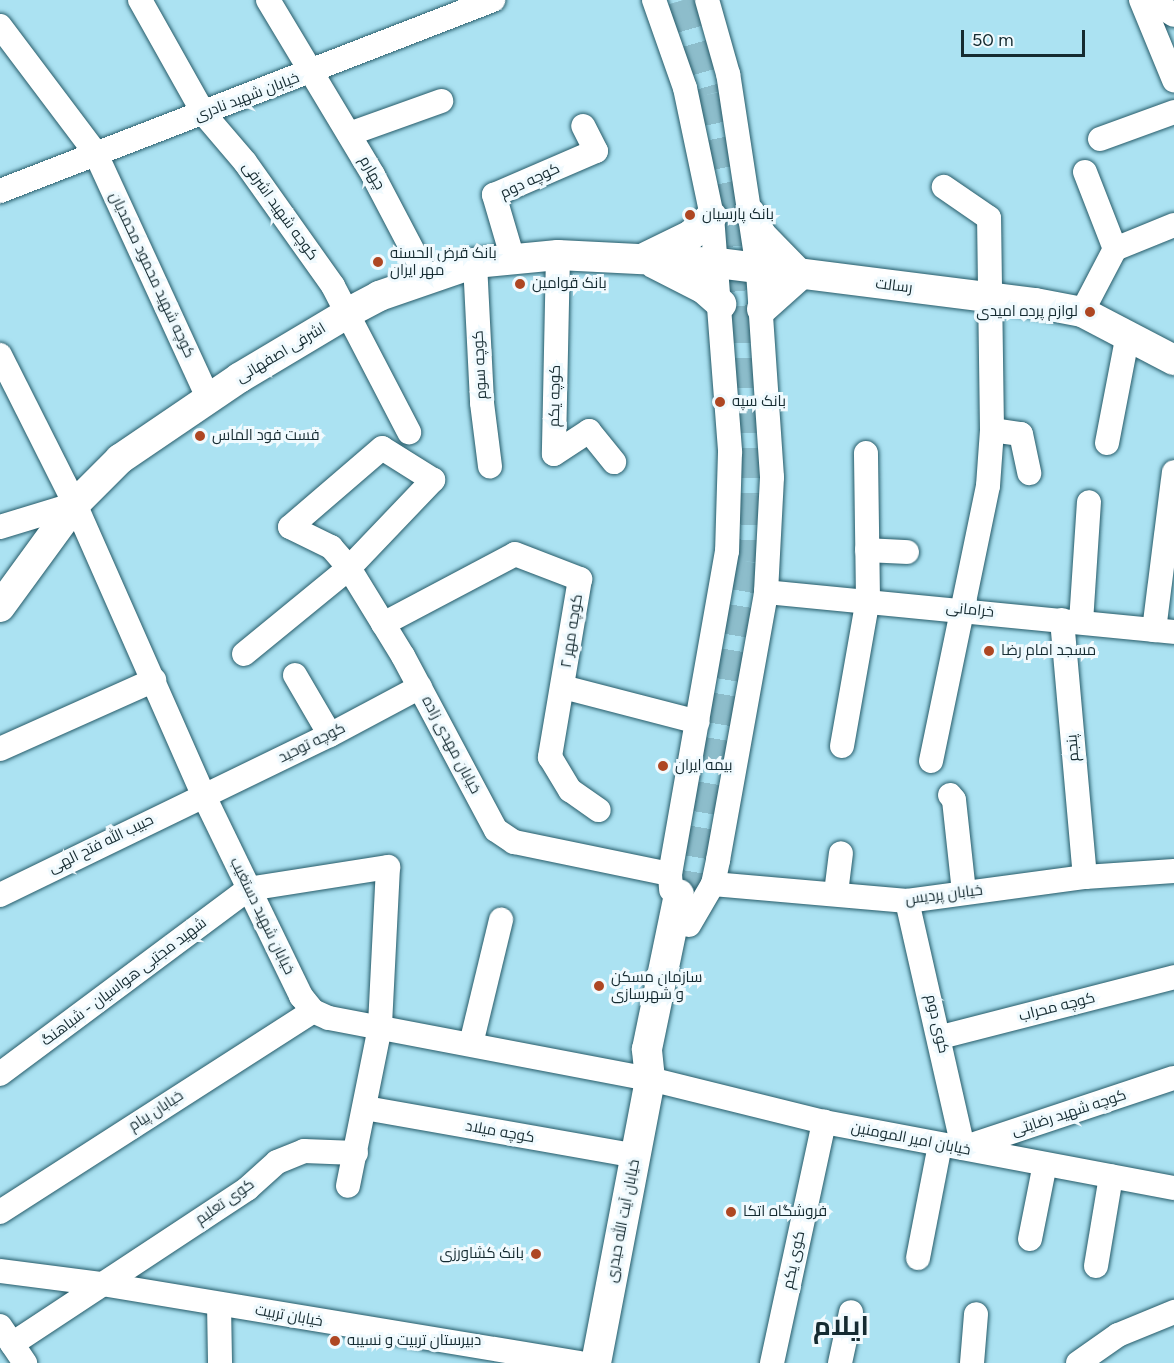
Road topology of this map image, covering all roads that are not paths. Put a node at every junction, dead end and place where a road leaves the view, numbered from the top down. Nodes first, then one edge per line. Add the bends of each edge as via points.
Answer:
1 (140, 0) edge
2 (268, 0) edge
3 (493, 0) edge
4 (654, 0) edge
5 (706, 0) edge
6 (1142, 0) edge
7 (1151, 0) edge
8 (1174, 15) edge
9 (0, 26) edge
10 (309, 73) junction
11 (1174, 80) edge
12 (441, 101) dead end
13 (1174, 112) edge
14 (204, 114) junction
15 (583, 126) dead end
16 (349, 134) junction
17 (1100, 139) dead end
18 (95, 152) junction
19 (1085, 172) dead end
20 (944, 187) dead end
21 (0, 191) edge
22 (750, 213) junction
23 (712, 216) junction
24 (1174, 225) edge
25 (1115, 249) junction
26 (558, 255) junction
27 (512, 256) junction
28 (644, 258) junction
29 (475, 263) junction
30 (718, 263) junction
31 (758, 269) junction
32 (800, 275) junction
33 (427, 278) junction
34 (987, 297) junction
35 (721, 304) junction
36 (762, 309) junction
37 (1082, 312) junction
38 (348, 313) junction
39 (1128, 334) junction
40 (0, 355) edge
41 (1174, 360) edge
42 (208, 398) junction
43 (992, 430) junction
44 (409, 432) dead end
45 (1107, 443) dead end
46 (866, 453) dead end
47 (614, 462) dead end
48 (490, 466) dead end
49 (1174, 471) edge
50 (1029, 473) dead end
51 (1089, 502) dead end
52 (75, 504) junction
53 (0, 527) edge
54 (867, 550) junction
55 (906, 552) dead end
56 (349, 568) junction
57 (766, 592) junction
58 (868, 599) junction
59 (0, 607) edge
60 (965, 609) junction
61 (1072, 621) junction
62 (383, 624) junction
63 (1164, 631) edge
64 (244, 654) dead end
65 (295, 675) dead end
66 (154, 680) junction
67 (420, 687) junction
68 (562, 687) junction
69 (698, 722) junction
70 (330, 735) junction
71 (842, 746) dead end
72 (0, 750) edge
73 (931, 761) dead end
74 (203, 794) junction
75 (950, 795) dead end
76 (599, 810) dead end
77 (841, 854) dead end
78 (1174, 867) edge
79 (1174, 871) edge
80 (1085, 877) junction
81 (248, 890) junction
82 (964, 892) junction
83 (836, 893) junction
84 (0, 895) edge
85 (686, 899) junction
86 (907, 901) junction
87 (501, 920) dead end
88 (1174, 977) edge
89 (313, 1011) junction
90 (380, 1027) junction
91 (941, 1037) junction
92 (471, 1044) junction
93 (0, 1074) edge
94 (1174, 1078) edge
95 (650, 1079) junction
96 (365, 1108) junction
97 (824, 1122) junction
98 (952, 1147) junction
99 (356, 1153) junction
100 (636, 1156) junction
101 (1046, 1164) junction
102 (1111, 1176) junction
103 (348, 1186) dead end
104 (1174, 1188) edge
105 (0, 1212) edge
106 (1030, 1239) dead end
107 (918, 1258) dead end
108 (1096, 1266) dead end
109 (0, 1271) edge
110 (102, 1284) junction
111 (219, 1304) junction
112 (851, 1312) dead end
113 (1174, 1312) edge
114 (976, 1314) dead end
115 (12, 1344) edge
116 (448, 1354) edge
117 (1085, 1360) edge
118 (220, 1363) edge
119 (578, 1363) edge
120 (596, 1363) edge
121 (772, 1363) edge
122 (840, 1363) edge
123 (972, 1363) edge

1 - 14 street, کوچه شهید اشرفی
2 - 10 street, چهارم
3 - 10 street, خیابان شهید نادری
4 - 23 street via 685,88
5 - 22 street via 728,74
6 - 11 street
7 - 8 street
9 - 18 street, کوچه شهید محمود محمدیان
10 - 14 street, خیابان شهید نادری
10 - 16 street, چهارم
12 - 16 street
13 - 17 street
14 - 18 street, خیابان شهید نادری
14 - 38 street, کوچه شهید اشرفی via 245,162
15 - 27 street, کوچه دوم via 596,151 494,195
16 - 33 street, چهارم
18 - 21 street, خیابان شهید نادری
18 - 42 street, کوچه شهید محمود محمدیان
19 - 25 street
20 - 34 street via 988,218
22 - 23 street via 738,225 729,227
22 - 31 street
22 - 32 main road via 761,235
23 - 28 main road via 691,235
23 - 30 street
24 - 25 street
25 - 37 street
26 - 27 main road, اشرفی اصفهانی
26 - 28 main road, اشرفی اصفهانی
26 - 47 street, کوچه یکم via 554,454 589,430
27 - 29 main road, اشرفی اصفهانی
28 - 30 main road, اشرفی اصفهانی
28 - 35 main road via 704,289
29 - 33 main road, اشرفی اصفهانی
29 - 48 street, کوچه سوم via 482,403
30 - 31 main road, رسالت
30 - 35 street
31 - 32 main road, رسالت
31 - 36 street
32 - 34 main road, رسالت
32 - 36 main road
33 - 38 main road, اشرفی اصفهانی
34 - 37 main road, رسالت
34 - 43 street
35 - 36 street via 739,290
35 - 69 street via 730,452 727,551
36 - 57 street via 772,477
37 - 39 main road, رسالت
38 - 42 main road, اشرفی اصفهانی
38 - 44 street, کوچه شهید اشرفی
39 - 41 main road, رسالت
39 - 45 street
40 - 52 street, خیابان شهید دستغیب
42 - 52 main road, اشرفی اصفهانی via 120,459
43 - 50 street via 1020,434
43 - 60 street via 988,486
46 - 54 street
49 - 63 street
51 - 61 street, پنجم
52 - 53 street
52 - 59 main road, اشرفی اصفهانی
52 - 66 street, خیابان شهید دستغیب
54 - 55 street
54 - 58 street
56 - 56 street, خیابان مهدی زاده via 434,480 382,448 290,527 331,548
56 - 62 street, خیابان مهدی زاده
56 - 64 street
57 - 58 street, خرامانی
57 - 85 street
58 - 60 street, خرامانی
58 - 71 street
60 - 61 street, خرامانی
60 - 73 street
61 - 63 street, خرامانی
61 - 80 street, پنجم
62 - 67 street, خیابان مهدی زاده
62 - 68 street, کوچه مهر ۲ via 515,554 580,579
65 - 70 street
66 - 72 street
66 - 74 street, خیابان شهید دستغیب
67 - 70 street, کوچه توحید
67 - 85 street, خیابان مهدی زاده via 495,830 514,842
68 - 69 street
68 - 76 street, کوچه مهر ۲ via 550,757 570,790
69 - 85 street
70 - 74 street, کوچه توحید
74 - 81 street, خیابان شهید دستغیب
74 - 84 street, حبیب الله فتح الهی
75 - 82 street via 954,800
77 - 83 street
78 - 79 street
79 - 80 street, خیابان پردیس
80 - 82 street, خیابان پردیس
81 - 89 street, خیابان شهید دستغیب via 301,996
81 - 90 street via 388,867
81 - 93 street, شهید مجتبی هواسیان - شباهنگ
82 - 86 street, خیابان پردیس
83 - 85 street, خیابان پردیس
83 - 86 street, خیابان پردیس
85 - 95 main road, خیابان آیت الله حیدری via 666,1052
86 - 91 street, کوی دوم
87 - 92 street
88 - 91 street, کوچه محراب
89 - 90 street via 329,1018
89 - 105 street, خیابان پیام
90 - 92 street
90 - 96 street
91 - 98 street, کوی دوم
92 - 95 street
94 - 98 street, کوچه شهید رضایتی
95 - 97 street, خیابان امیر المومنین
95 - 100 main road, خیابان آیت الله حیدری
96 - 99 street
96 - 100 street, کوچه میلاد
97 - 98 street, خیابان امیر المومنین
97 - 121 street, کوی یکم
98 - 101 street, خیابان امیر المومنین
98 - 107 street
99 - 103 street
99 - 110 street, کوی تعلیم via 304,1151 278,1162 247,1189
100 - 120 main road, خیابان آیت الله حیدری
101 - 102 street, خیابان امیر المومنین
101 - 106 street
102 - 104 street, خیابان امیر المومنین
102 - 108 street
109 - 110 street, خیابان تربیت
110 - 111 street, خیابان تربیت
110 - 115 street, کوی تعلیم
111 - 116 street, خیابان تربیت
111 - 118 street
112 - 122 street
113 - 117 street via 1118,1335
114 - 123 street
116 - 119 street, خیابان تربیت

